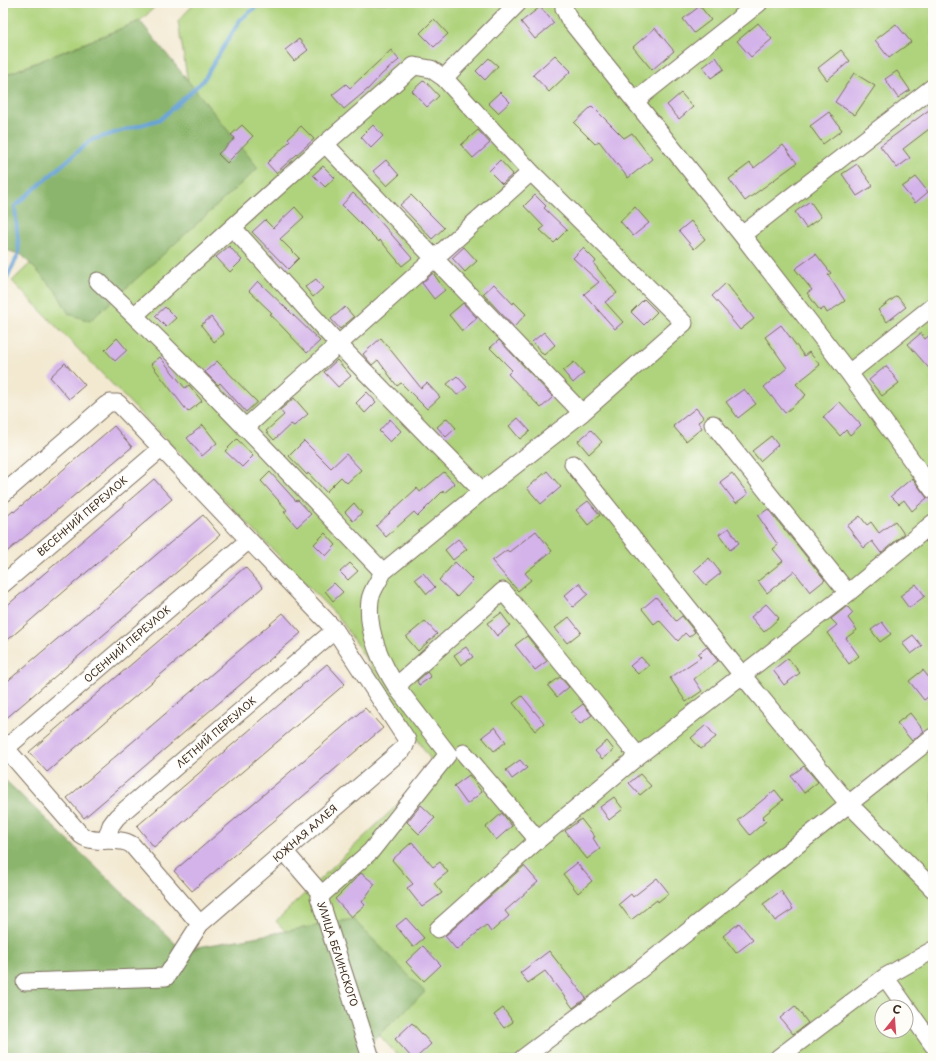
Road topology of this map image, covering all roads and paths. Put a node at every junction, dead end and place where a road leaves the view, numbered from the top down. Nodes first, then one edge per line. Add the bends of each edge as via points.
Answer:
1 (518, 3) edge
2 (565, 3) edge
3 (759, 3) edge
4 (444, 78) junction
5 (933, 87) edge
6 (636, 101) junction
7 (325, 144) junction
8 (531, 172) junction
9 (233, 228) junction
10 (742, 235) junction
11 (434, 259) junction
12 (98, 281) dead end
13 (933, 306) edge
14 (135, 316) junction
15 (339, 345) junction
16 (849, 373) junction
17 (582, 413) junction
18 (713, 424) dead end
19 (245, 428) junction
20 (162, 448) junction
21 (573, 464) dead end
22 (933, 490) edge
23 (482, 491) junction
24 (3, 494) edge
25 (933, 523) edge
26 (249, 540) junction
27 (383, 572) junction
28 (3, 584) edge
29 (848, 593) junction
30 (335, 630) junction
31 (743, 676) junction
32 (398, 689) junction
33 (933, 736) edge
34 (4, 747) edge
35 (456, 754) junction
36 (638, 756) junction
37 (848, 803) junction
38 (106, 840) junction
39 (538, 840) junction
40 (284, 851) junction
41 (933, 889) edge
42 (322, 895) junction
43 (200, 924) junction
44 (438, 929) dead end
45 (933, 950) edge
46 (884, 977) junction
47 (25, 982) dead end
48 (933, 1045) edge
49 (371, 1058) edge
50 (523, 1058) edge
51 (778, 1058) edge

1 - 4 street
2 - 6 street via 564,8 569,19
3 - 6 street
4 - 7 street via 431,69 414,66
4 - 8 street
5 - 10 street
6 - 10 street
7 - 9 street
7 - 11 street
8 - 11 street
8 - 17 street via 684,323
9 - 14 street
9 - 15 street
10 - 16 street
11 - 15 street
11 - 17 street
12 - 14 street
13 - 16 street
14 - 19 street
15 - 19 street
15 - 23 street
16 - 22 street
17 - 23 street
18 - 29 street
19 - 27 street
20 - 24 street via 118,403 110,403
20 - 26 street
20 - 28 street, ВЕСЕННИЙ ПЕРЕУЛОК
21 - 31 street
23 - 27 street
25 - 29 street
26 - 30 street
26 - 34 street, ОСЕННИЙ ПЕРЕУЛОК
27 - 32 street via 370,599 371,635 388,674
29 - 31 street
30 - 38 street, ЛЕТНИЙ ПЕРЕУЛОК via 117,817
30 - 40 street, ЮЖНАЯ АЛЛЕЯ via 407,740 404,748
31 - 36 street
31 - 37 street
32 - 35 street
32 - 36 street via 402,681 503,592
33 - 37 street
34 - 38 street via 80,835
35 - 39 street
35 - 42 street, УЛИЦА БЕЛИНСКОГО via 371,851
36 - 39 street
37 - 41 street
37 - 50 street via 632,976
38 - 43 street via 124,841 132,845
39 - 44 street
40 - 42 street
40 - 43 street, ЮЖНАЯ АЛЛЕЯ
42 - 49 street, УЛИЦА БЕЛИНСКОГО via 319,897
43 - 47 street, ЮЖНАЯ АЛЛЕЯ via 166,977
45 - 46 street
46 - 48 street
46 - 51 street

